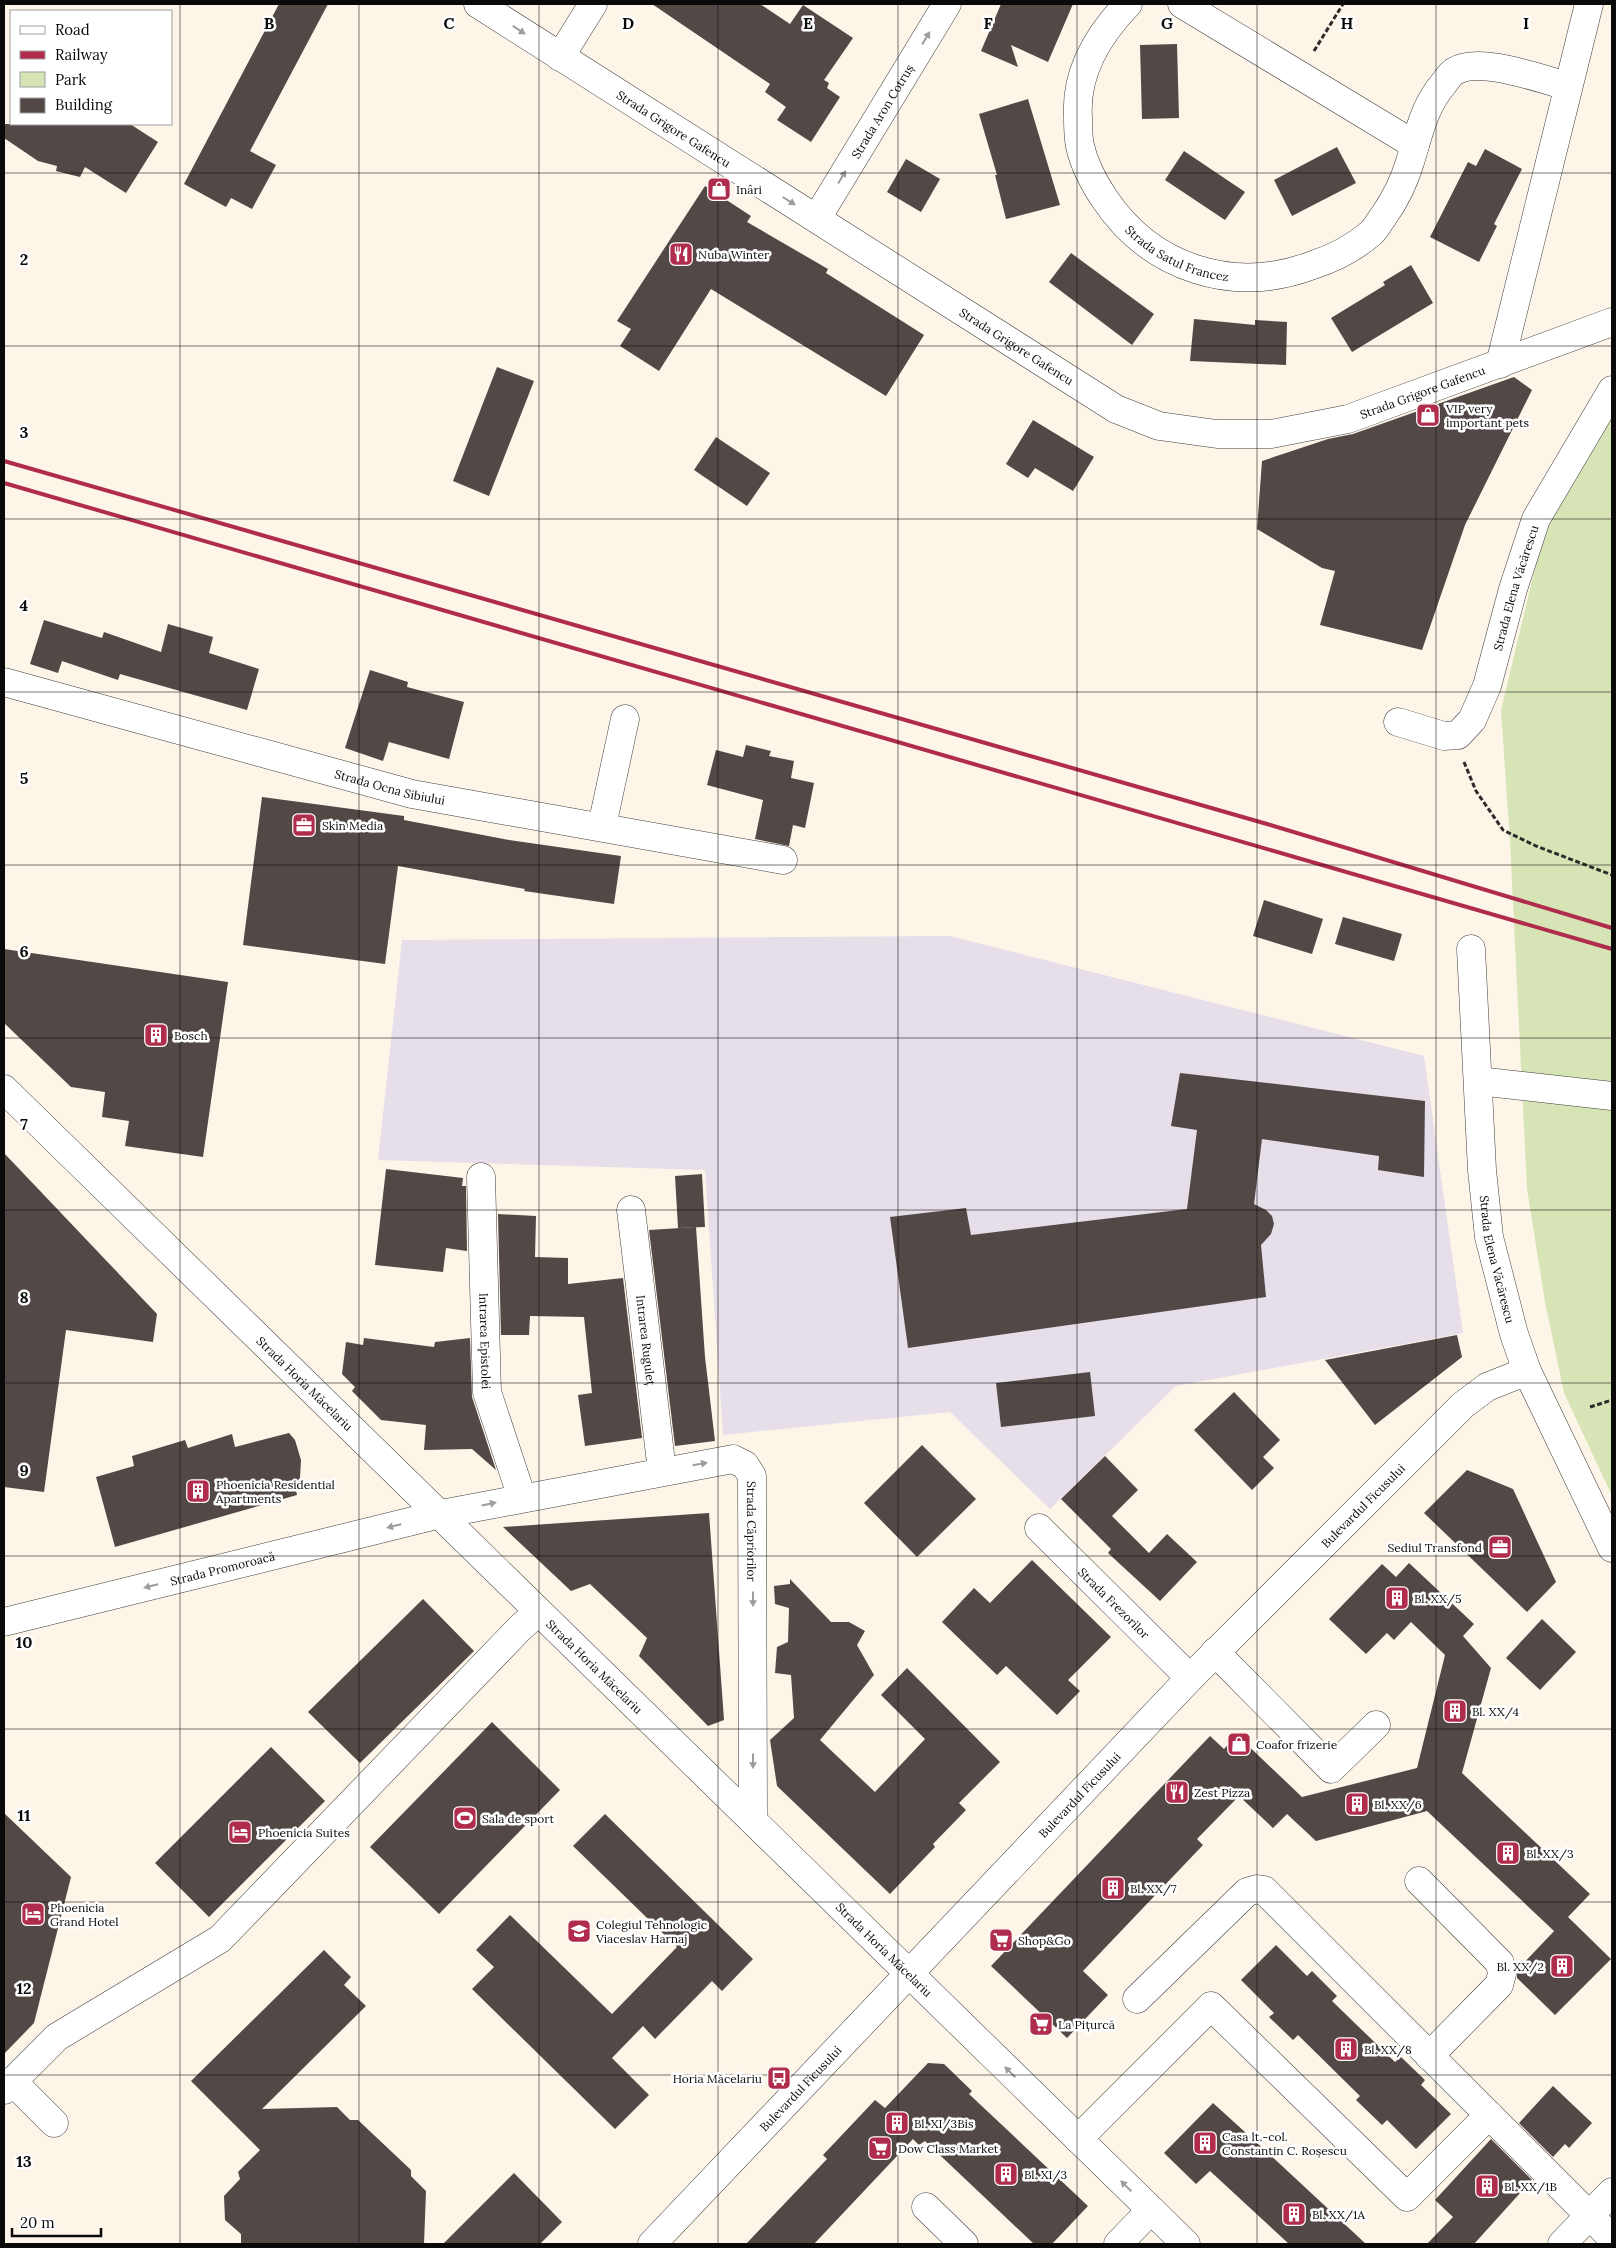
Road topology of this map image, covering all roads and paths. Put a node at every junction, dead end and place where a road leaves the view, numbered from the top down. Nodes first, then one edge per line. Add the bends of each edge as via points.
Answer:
1 (478, 4) edge
2 (593, 4) edge
3 (947, 4) edge
4 (1128, 4) edge
5 (1182, 4) edge
6 (1344, 4) edge
7 (1589, 4) edge
8 (560, 57) junction
9 (1299, 75) junction
10 (1568, 86) junction
11 (1415, 145) junction
12 (817, 218) junction
13 (1612, 322) edge
14 (1500, 364) junction
15 (1612, 390) edge
16 (4, 682) edge
17 (625, 719) dead end
18 (1398, 722) dead end
19 (1458, 735) junction
20 (602, 826) junction
21 (783, 860) dead end
22 (1612, 875) edge
23 (1471, 949) dead end
24 (1478, 1081) junction
25 (4, 1089) edge
26 (1612, 1096) edge
27 (481, 1178) dead end
28 (630, 1210) dead end
29 (1527, 1371) junction
30 (1612, 1400) edge
31 (1590, 1407) dead end
32 (662, 1471) junction
33 (522, 1498) junction
34 (441, 1514) junction
35 (1039, 1528) dead end
36 (1612, 1548) edge
37 (538, 1612) junction
38 (4, 1622) edge
39 (1215, 1652) junction
40 (1190, 1678) junction
41 (1376, 1725) dead end
42 (753, 1821) junction
43 (1419, 1881) dead end
44 (910, 1974) junction
45 (1137, 1999) dead end
46 (1429, 2056) junction
47 (8, 2085) edge
48 (1489, 2115) junction
49 (54, 2123) dead end
50 (1078, 2139) junction
51 (1612, 2192) edge
52 (926, 2207) dead end
53 (1151, 2210) junction
54 (1590, 2216) junction
55 (1612, 2238) edge
56 (652, 2244) edge
57 (964, 2244) edge
58 (1118, 2244) edge
59 (1186, 2244) edge
60 (1562, 2244) edge

1 -> 8 street, Strada Grigore Gafencu
2 - 8 street
12 -> 3 street, Strada Aron Cotruș
4 - 11 street, Strada Satul Francez via 1091,52 1080,82 1077,112 1080,146 1094,183 1114,214 1143,243 1175,262 1212,274 1257,279 1295,272 1338,256 1372,233 1395,200
5 - 9 street
6 - 9 path
7 - 10 street
8 -> 12 street, Strada Grigore Gafencu
9 - 11 street
10 - 11 street, Strada Satul Francez via 1481,64 1455,71 1437,91 1423,117
10 - 14 street
12 - 14 street, Strada Grigore Gafencu via 1116,409 1159,426 1217,434 1271,434 1348,419
13 - 14 street, Strada Grigore Gafencu
15 - 19 street, Strada Elena Văcărescu via 1536,519 1487,686 1472,720
16 - 20 street, Strada Ocna Sibiului via 412,794
17 - 20 street
18 - 19 street via 1444,736
19 - 22 path via 1466,770 1476,791 1503,830
20 - 21 street, Strada Ocna Sibiului
23 - 24 street, Strada Elena Văcărescu
24 - 26 street
24 - 29 street, Strada Elena Văcărescu via 1484,1204 1489,1237
25 - 34 street, Strada Horia Măcelariu
27 - 33 street, Intrarea Epistolei via 486,1392
28 - 32 street, Intrarea Ruguleț
29 - 36 street, Strada Elena Văcărescu
29 - 39 street, Bulevardul Ficusului via 1487,1387 1463,1405
30 - 31 path
32 - 33 street, Strada Căpriorilor
32 -> 42 street, Strada Căpriorilor via 733,1458 745,1465 752,1476
34 -> 33 street, Strada Căpriorilor
34 - 37 street, Strada Horia Măcelariu
34 -> 38 street, Strada Promoroacă
35 - 40 street, Strada Frezorilor
37 - 42 street, Strada Horia Măcelariu
37 - 47 street via 220,1939 57,2037
39 - 40 street, Bulevardul Ficusului
39 - 41 street via 1331,1769
40 - 44 street, Bulevardul Ficusului
42 - 44 street, Strada Horia Măcelariu
43 - 46 street via 1500,1964 1502,1974 1499,1985
50 -> 44 street, Strada Horia Măcelariu
44 - 56 street, Bulevardul Ficusului
45 - 46 street via 1247,1892 1264,1890
46 - 48 street
47 - 49 street
48 - 50 street via 1407,2197 1211,2006
48 - 54 street
53 -> 50 street, Strada Horia Măcelariu
51 - 54 street
52 - 57 street
53 - 58 street
53 - 59 street, Strada Horia Măcelariu
54 - 55 street
54 - 60 street

